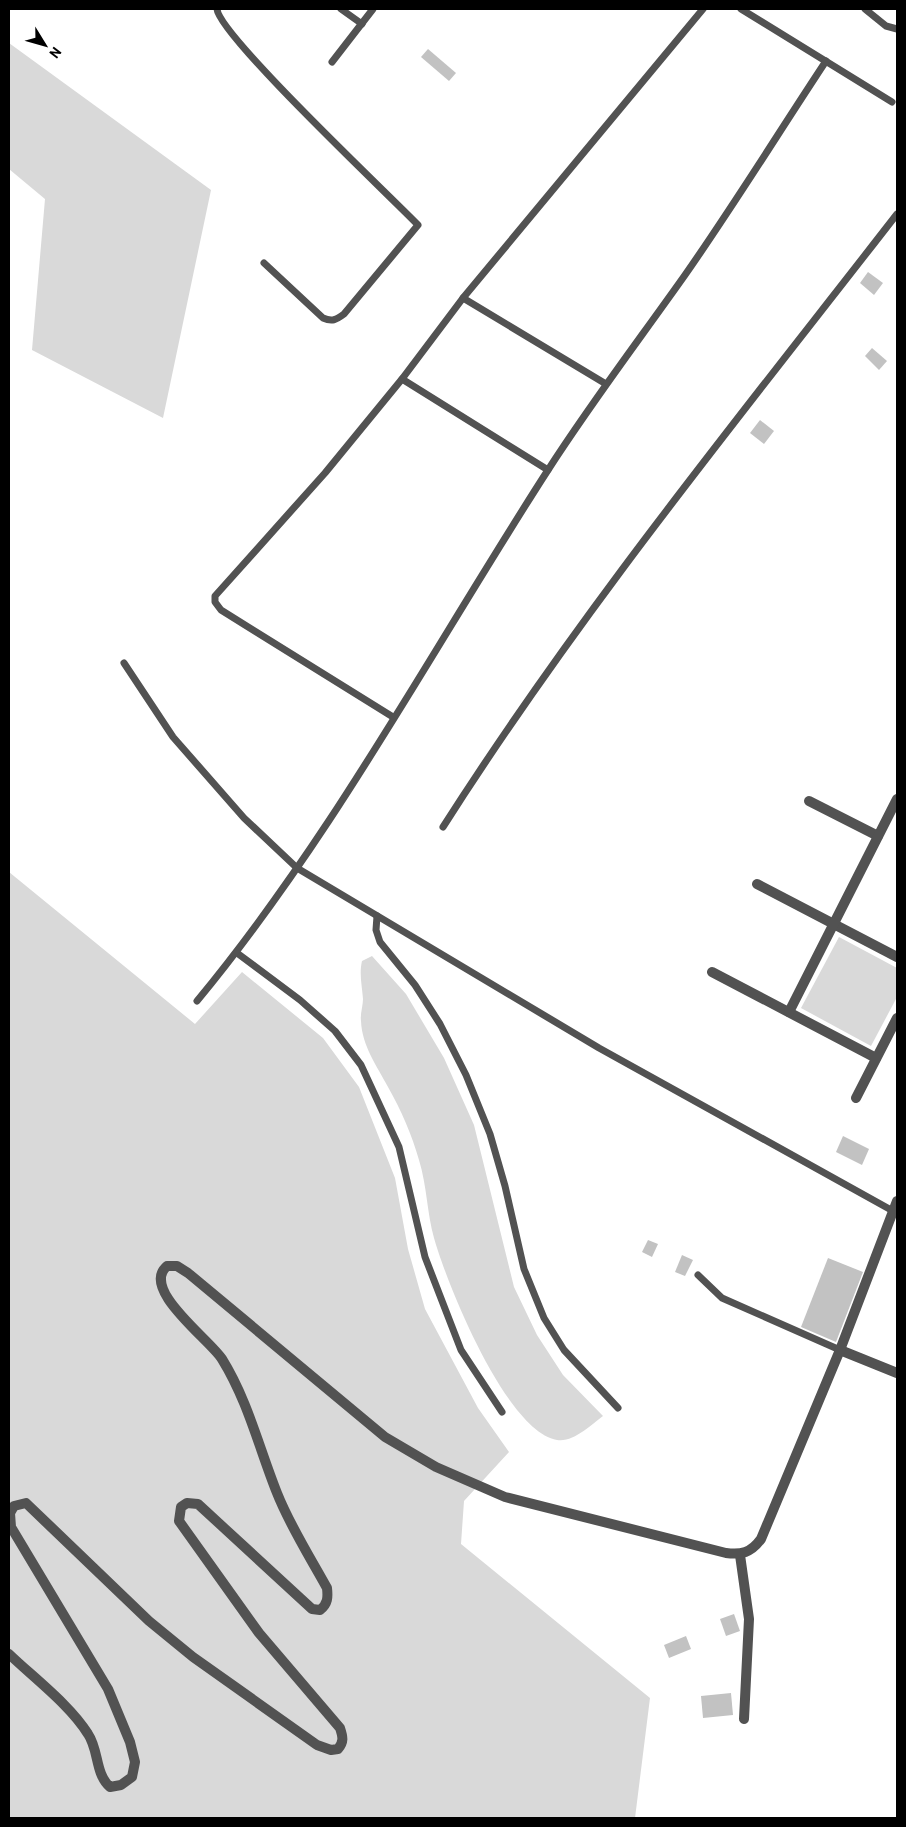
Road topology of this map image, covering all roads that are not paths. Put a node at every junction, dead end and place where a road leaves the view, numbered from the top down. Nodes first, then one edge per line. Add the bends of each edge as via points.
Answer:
1 (217, 9) edge
2 (341, 9) edge
3 (374, 9) edge
4 (703, 9) edge
5 (741, 9) edge
6 (865, 9) edge
7 (362, 24) junction
8 (897, 29) edge
9 (826, 61) junction
10 (332, 62) dead end
11 (892, 102) dead end
12 (897, 214) edge
13 (264, 263) dead end
14 (463, 298) junction
15 (402, 379) junction
16 (606, 384) junction
17 (548, 470) junction
18 (124, 663) dead end
19 (394, 717) junction
20 (810, 801) dead end
21 (897, 801) edge
22 (443, 827) dead end
23 (878, 836) junction
24 (297, 868) junction
25 (757, 884) dead end
26 (377, 916) junction
27 (833, 923) junction
28 (237, 953) junction
29 (897, 957) edge
30 (712, 972) dead end
31 (197, 1001) dead end
32 (789, 1012) junction
33 (896, 1022) edge
34 (876, 1058) junction
35 (856, 1098) dead end
36 (895, 1206) edge
37 (698, 1275) dead end
38 (840, 1350) junction
39 (897, 1373) edge
40 (618, 1408) dead end
41 (502, 1412) dead end
42 (740, 1555) junction
43 (9, 1654) edge
44 (744, 1719) dead end

1 - 13 lane via 246,53 418,225 337,320 322,318
2 - 7 lane
3 - 7 lane
4 - 14 lane
5 - 9 lane
6 - 8 lane via 886,26
7 - 10 lane
9 - 11 lane
9 - 16 lane via 687,272
12 - 22 lane via 604,593 500,738
14 - 15 lane
14 - 16 lane
15 - 17 lane
15 - 19 lane via 325,474 215,596 221,610
16 - 17 lane
17 - 19 lane
18 - 24 lane via 173,737 244,818
19 - 24 lane
20 - 23 street
21 - 23 street
23 - 27 street
24 - 26 lane
24 - 28 lane
25 - 27 street
26 - 36 lane via 599,1048
26 - 40 lane via 376,930 380,942 440,1024 466,1075 497,1160 524,1269 544,1318 564,1350
27 - 29 street
27 - 32 street
28 - 31 lane
28 - 41 lane via 335,1031 361,1065 399,1147 425,1257 461,1350
30 - 32 street
32 - 34 street
33 - 34 street
34 - 35 street
36 - 38 street
37 - 38 lane via 722,1298
38 - 39 street
38 - 42 street via 761,1540 756,1547
42 - 43 street via 506,1497 436,1466 385,1437 188,1273 176,1266 167,1266 162,1270 160,1282 166,1298 221,1358 250,1415 278,1494 327,1588 325,1606 320,1610 312,1609 198,1504 187,1503 181,1507 179,1521 259,1634 340,1728 342,1745 331,1750 318,1745 193,1657 149,1621 26,1503 14,1506 10,1513 11,1527 108,1689 130,1742 135,1762 132,1777 121,1785 110,1787 104,1781 89,1735 69,1711
42 - 44 street via 749,1619

